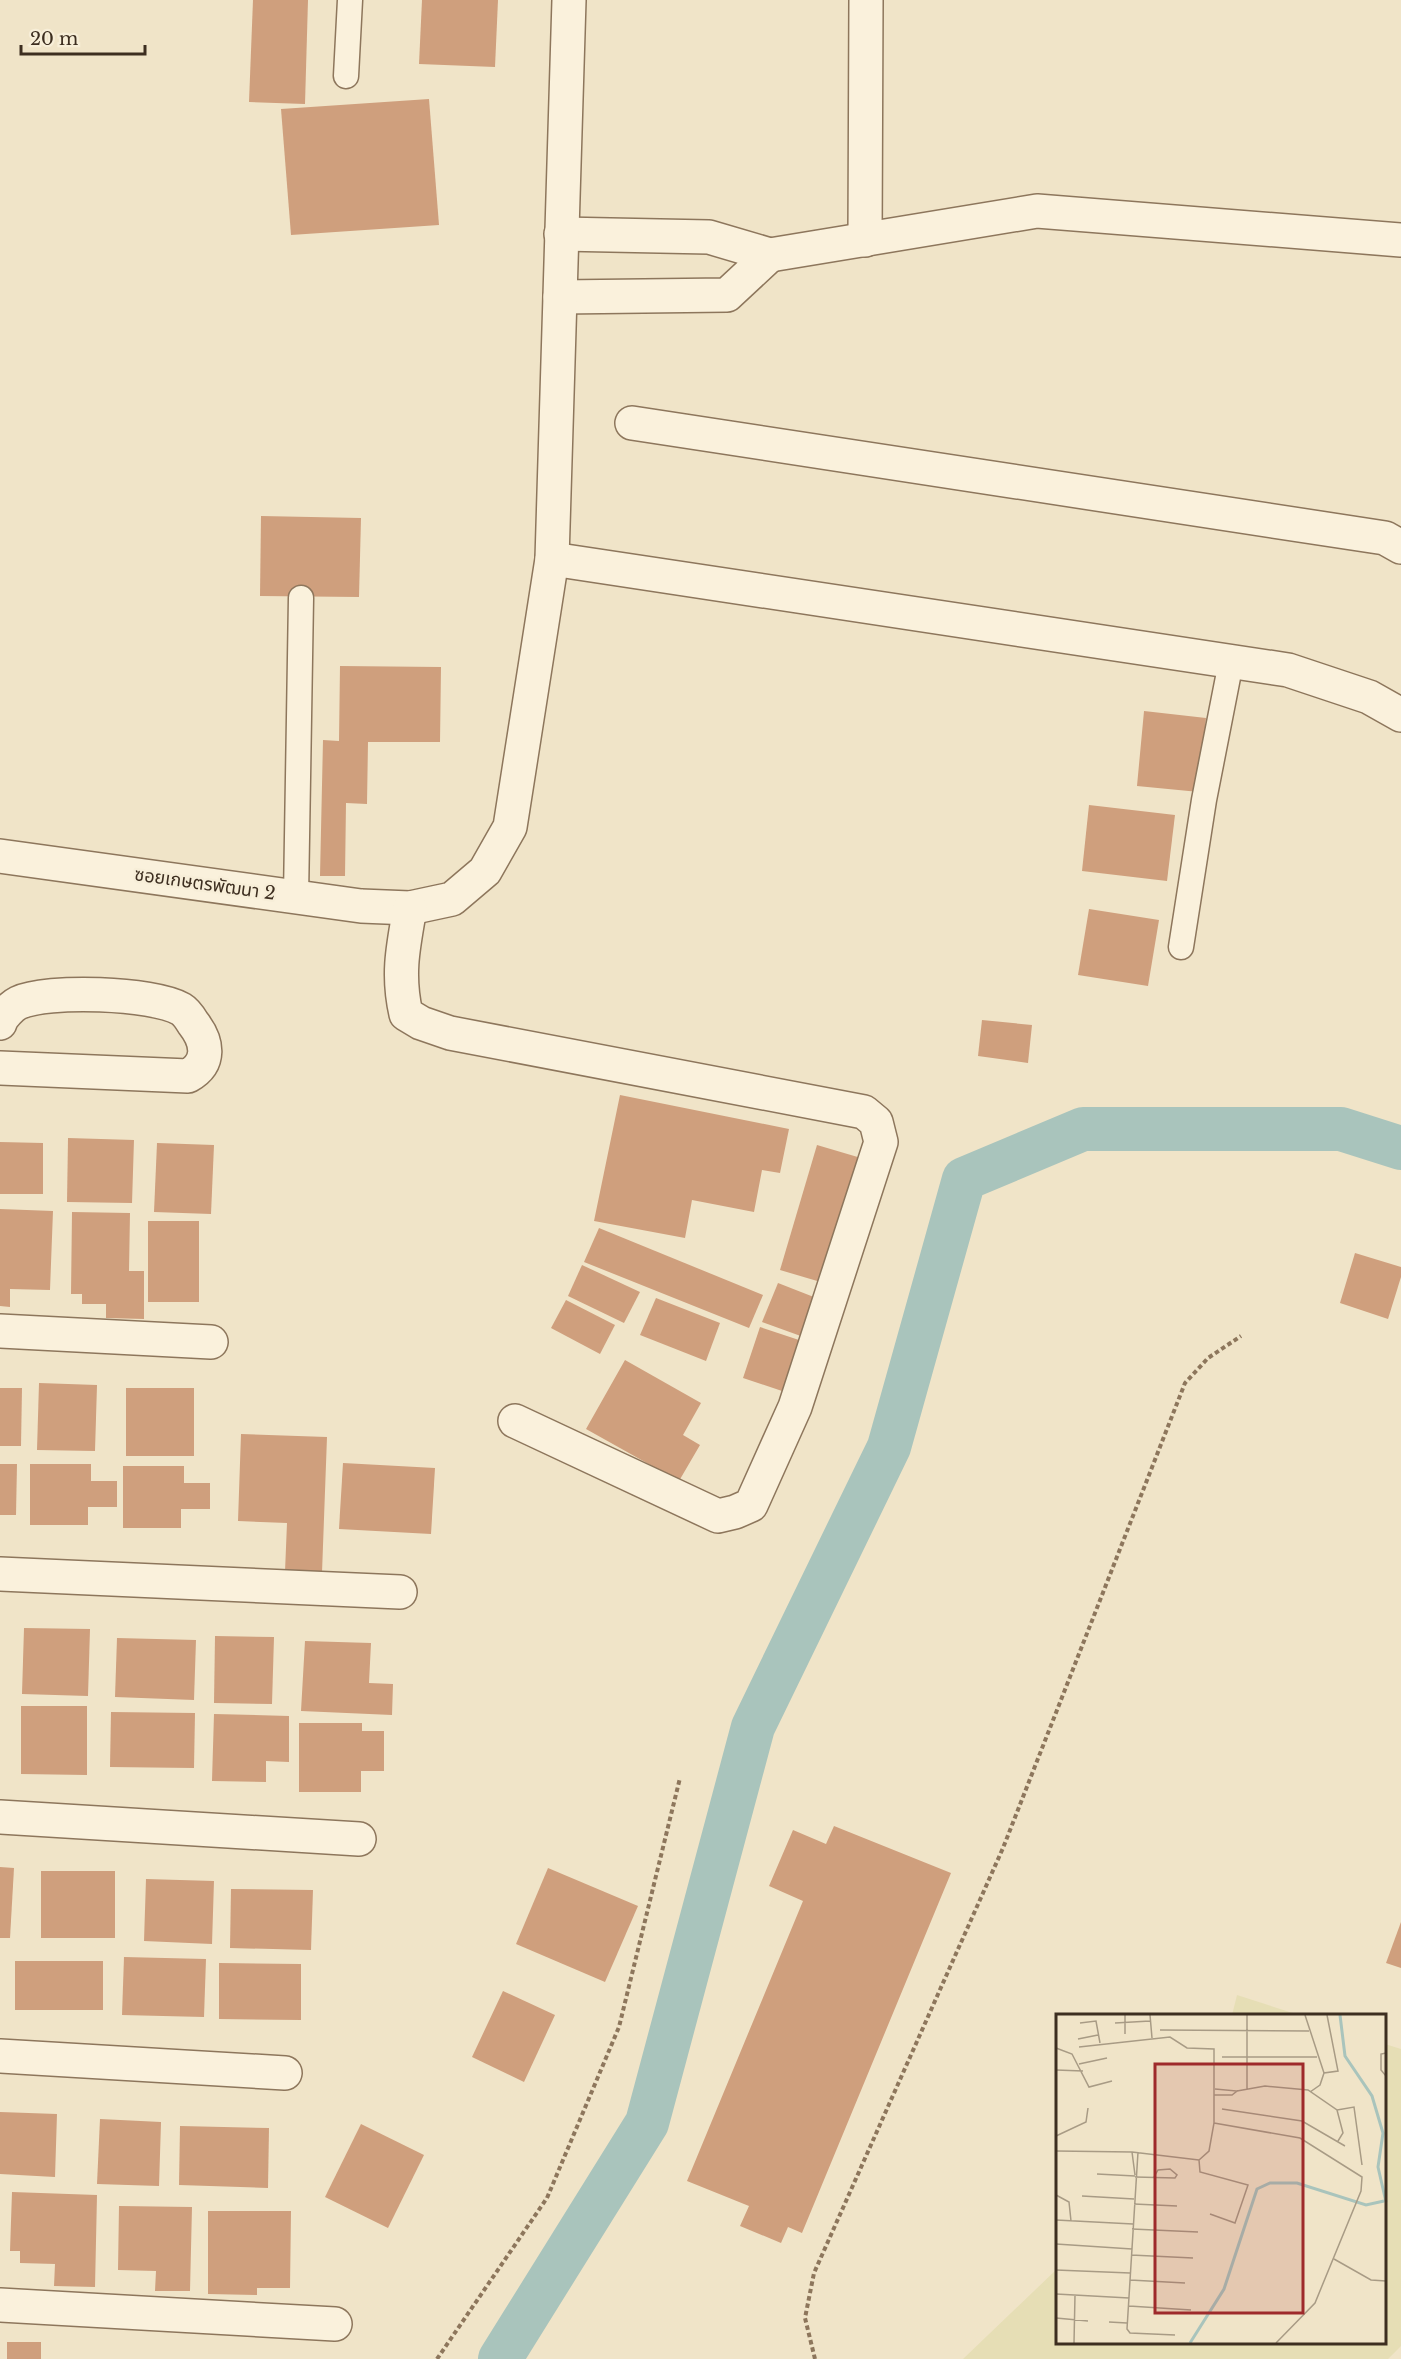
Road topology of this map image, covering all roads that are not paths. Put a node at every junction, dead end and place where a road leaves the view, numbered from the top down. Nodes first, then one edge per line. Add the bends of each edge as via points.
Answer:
1 (350, 0) edge
2 (569, 0) edge
3 (866, 0) edge
4 (346, 76) dead end
5 (561, 234) junction
6 (865, 240) junction
7 (1401, 240) edge
8 (770, 255) junction
9 (560, 297) junction
10 (632, 423) dead end
11 (1401, 547) edge
12 (552, 559) junction
13 (301, 598) dead end
14 (1231, 662) junction
15 (1401, 715) edge
16 (0, 856) edge
17 (296, 897) junction
18 (410, 908) junction
19 (1181, 947) dead end
20 (0, 1023) edge
21 (0, 1068) edge
22 (0, 1331) edge
23 (211, 1342) dead end
24 (515, 1421) dead end
25 (0, 1574) edge
26 (400, 1592) dead end
27 (0, 1817) edge
28 (359, 1839) dead end
29 (0, 2056) edge
30 (285, 2073) dead end
31 (0, 2305) edge
32 (335, 2324) dead end

1 - 4 lane
2 - 5 street, ซอยเกษตรพัฒนา 2
3 - 6 street
5 - 8 street via 709,237
5 - 9 street, ซอยเกษตรพัฒนา 2
6 - 7 street via 1036,211
6 - 8 street
8 - 9 street via 727,296
9 - 12 street, ซอยเกษตรพัฒนา 2
10 - 11 street via 1385,538
12 - 14 street
12 - 18 street, ซอยเกษตรพัฒนา 2 via 510,827 485,872 452,899
13 - 17 lane
14 - 15 street via 1288,670 1369,697
14 - 19 lane
16 - 17 street, ซอยเกษตรพัฒนา 2
17 - 18 street, ซอยเกษตรพัฒนา 2
18 - 24 street via 400,960 400,989 406,1014 421,1023 450,1033 864,1112 876,1122 881,1142 795,1407 751,1505 718,1516
20 - 21 street via 16,1004 30,999 82,994 140,997 183,1010 200,1031 206,1046 199,1070 188,1076
22 - 23 street
25 - 26 street
27 - 28 street
29 - 30 street
31 - 32 street

